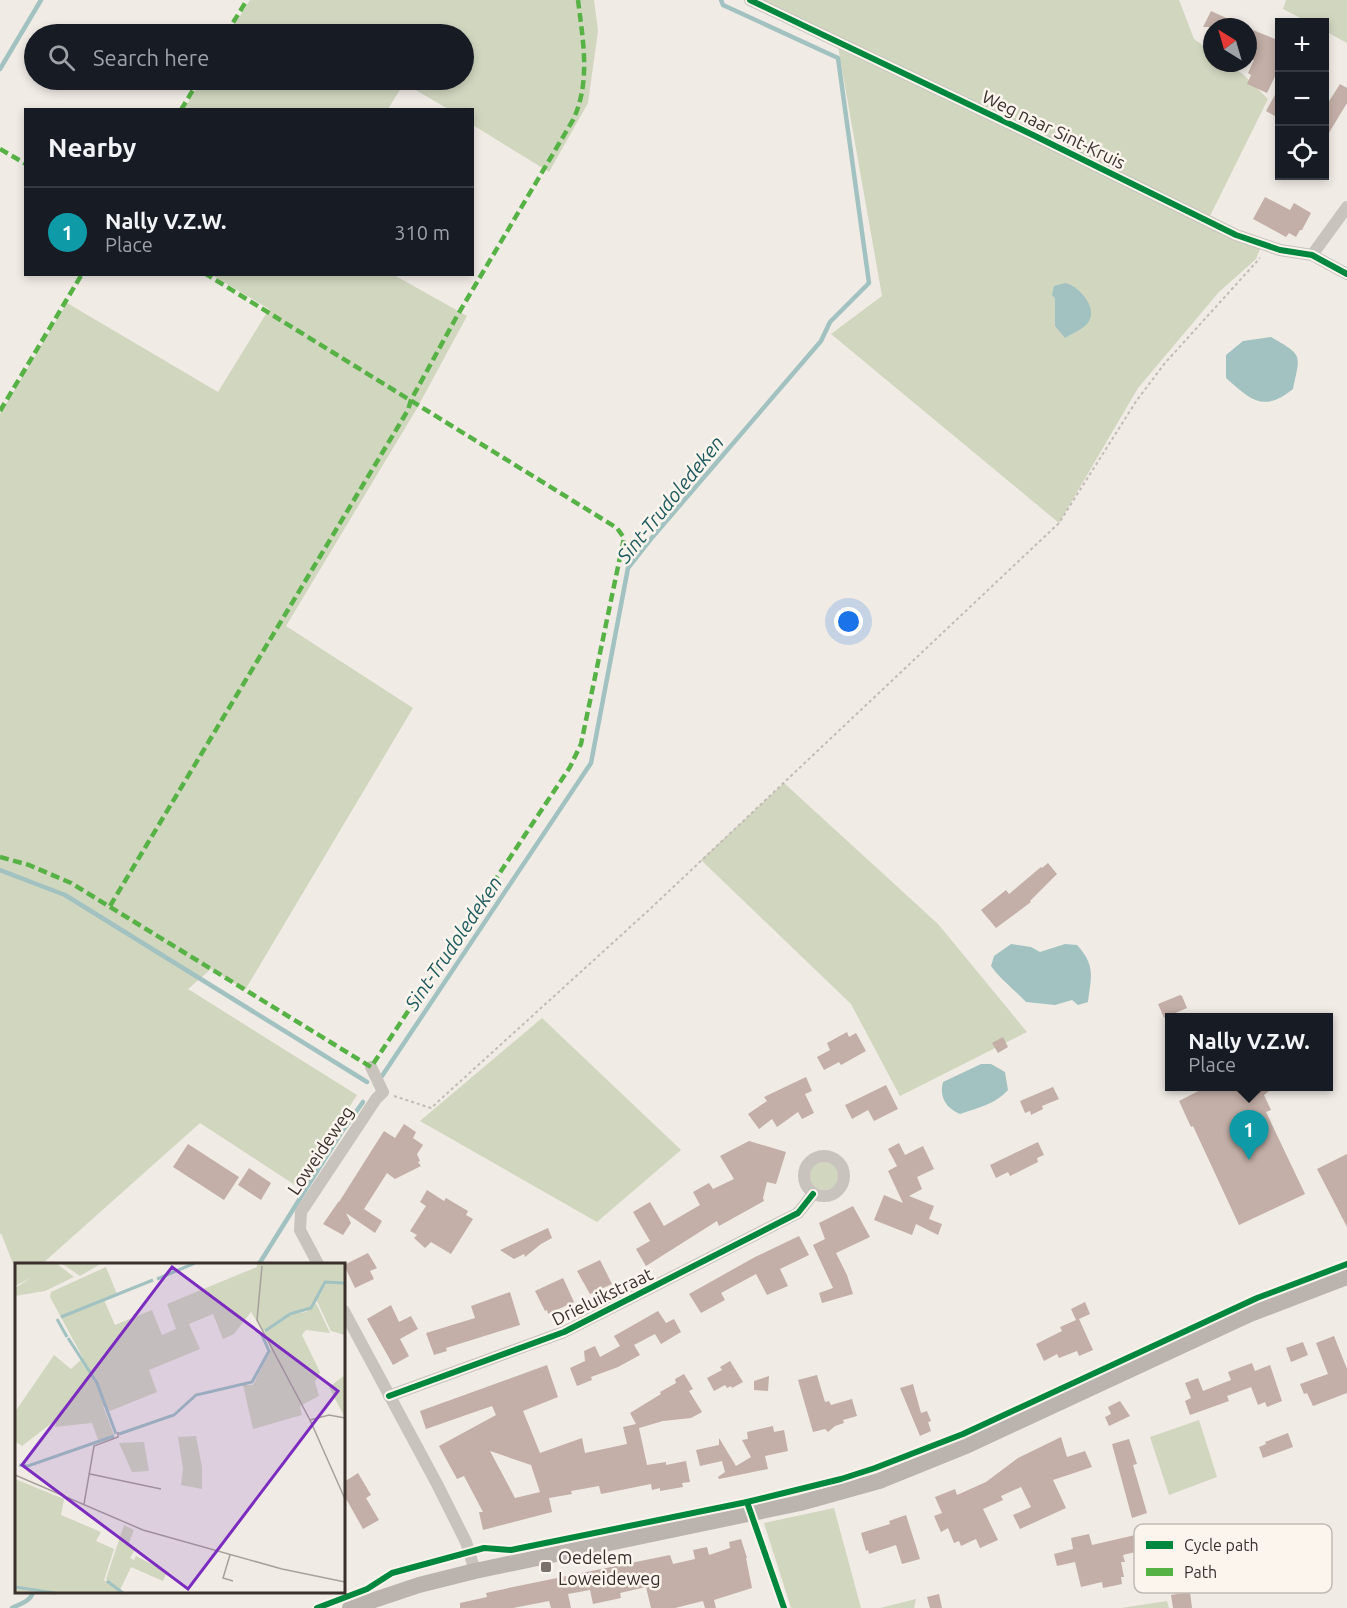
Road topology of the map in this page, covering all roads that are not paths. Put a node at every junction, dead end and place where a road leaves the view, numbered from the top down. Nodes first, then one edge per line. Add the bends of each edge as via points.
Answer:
1 (750, 0) edge
2 (1347, 207) edge
3 (1312, 255) junction
4 (1347, 274) edge
5 (371, 1067) dead end
6 (813, 1194) dead end
7 (317, 1263) edge
8 (1347, 1277) edge
9 (345, 1313) edge
10 (389, 1396) junction
11 (475, 1571) junction
12 (350, 1608) edge

1 - 3 street, Weg naar Sint-Kruis via 1236,235 1280,250
2 - 3 street
3 - 4 street, Weg naar Sint-Kruis
5 - 7 street, Loweideweg via 383,1092 301,1212 300,1230
6 - 10 street, Drieluikstraat via 798,1213 564,1332
8 - 11 main road via 1250,1314 968,1445 879,1481 800,1503
9 - 10 street
10 - 11 street via 466,1542
11 - 12 main road

